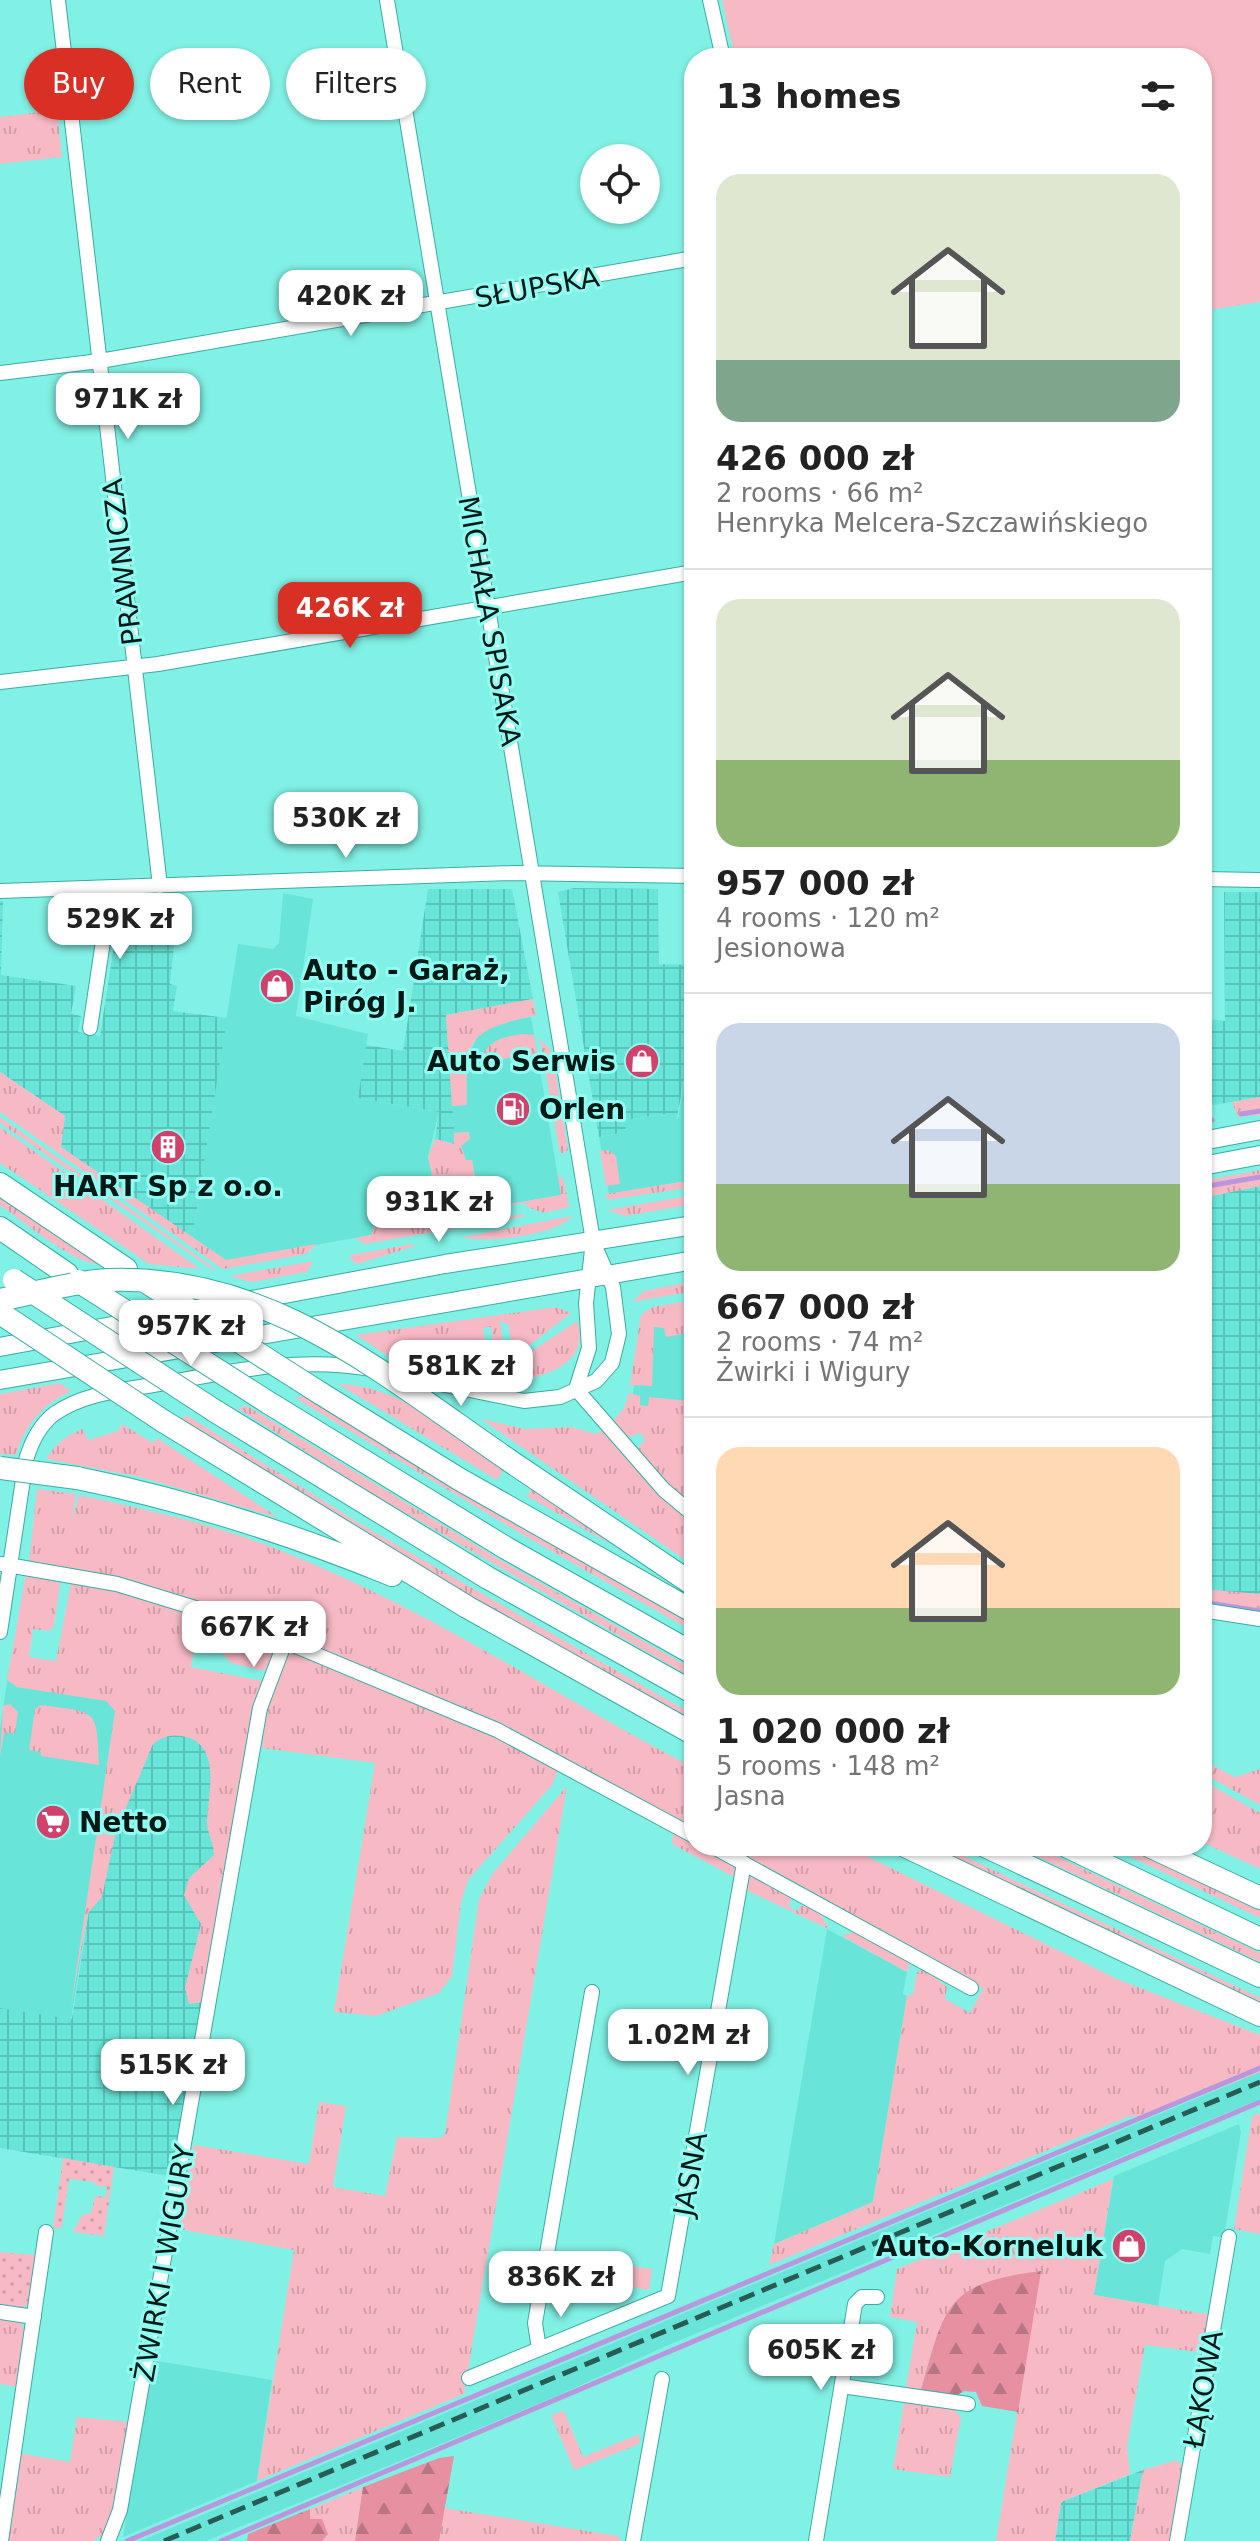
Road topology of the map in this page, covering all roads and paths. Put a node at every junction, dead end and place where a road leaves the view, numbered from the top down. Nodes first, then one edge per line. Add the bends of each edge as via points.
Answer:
1 (58, 0) edge
2 (387, 0) edge
3 (710, 0) edge
4 (721, 48) edge
5 (684, 260) edge
6 (437, 305) junction
7 (100, 361) junction
8 (0, 373) edge
9 (684, 574) edge
10 (487, 607) junction
11 (135, 667) junction
12 (0, 682) edge
13 (533, 873) junction
14 (684, 876) edge
15 (1212, 879) edge
16 (1260, 880) edge
17 (160, 886) junction
18 (111, 888) junction
19 (0, 891) edge
20 (90, 1028) dead end
21 (1260, 1130) edge
22 (1212, 1139) edge
23 (1260, 1155) edge
24 (1212, 1164) edge
25 (0, 1184) edge
26 (684, 1227) edge
27 (0, 1228) edge
28 (593, 1241) junction
29 (684, 1262) edge
30 (7, 1275) edge
31 (609, 1275) junction
32 (588, 1279) junction
33 (0, 1300) edge
34 (0, 1313) edge
35 (0, 1347) edge
36 (0, 1380) edge
37 (576, 1389) junction
38 (0, 1468) edge
39 (684, 1507) edge
40 (5, 1565) edge
41 (684, 1578) edge
42 (684, 1606) edge
43 (467, 1607) junction
44 (1212, 1612) edge
45 (1260, 1619) edge
46 (0, 1632) edge
47 (285, 1642) junction
48 (684, 1648) edge
49 (684, 1687) edge
50 (684, 1728) edge
51 (684, 1831) edge
52 (731, 1856) edge
53 (926, 1856) edge
54 (1006, 1856) edge
55 (1087, 1856) edge
56 (1170, 1856) edge
57 (744, 1863) junction
58 (1260, 1898) edge
59 (1260, 1939) edge
60 (1260, 1976) edge
61 (971, 1988) dead end
62 (592, 1992) dead end
63 (1260, 2015) edge
64 (46, 2232) dead end
65 (1229, 2237) dead end
66 (877, 2297) dead end
67 (0, 2312) edge
68 (34, 2317) junction
69 (539, 2349) junction
70 (469, 2378) dead end
71 (662, 2379) dead end
72 (842, 2386) junction
73 (968, 2404) dead end
74 (1, 2541) edge
75 (108, 2541) edge
76 (633, 2541) edge
77 (816, 2541) edge
78 (1177, 2541) edge

1 - 7 street, PRAWNICZA
2 - 6 street, MICHAŁA SPISAKA
3 - 4 street
5 - 6 street, SŁUPSKA
6 - 7 street, SŁUPSKA
6 - 10 street, MICHAŁA SPISAKA
7 - 8 street, SŁUPSKA
7 - 11 street, PRAWNICZA
9 - 10 street
10 - 11 street
10 - 13 street, MICHAŁA SPISAKA
11 - 12 street
11 - 17 street, PRAWNICZA
13 - 14 street
13 - 17 street
13 - 28 street, MICHAŁA SPISAKA
15 - 16 street
17 - 18 street
18 - 19 street
18 - 20 street
21 - 22 main road
23 - 24 main road
25 - 42 highway, bridge via 320,1393
26 - 28 main road
27 - 48 highway, bridge via 269,1403 506,1548
28 - 31 street, MICHAŁA SPISAKA
28 - 32 street, MICHAŁA SPISAKA
28 - 35 main road
29 - 31 main road
30 - 49 highway, bridge via 215,1411 475,1570
31 - 32 main road
31 - 37 street, MICHAŁA SPISAKA via 619,1334 616,1354 607,1373
32 - 36 main road
32 - 37 street, MICHAŁA SPISAKA via 589,1348
33 - 41 highway, bridge via 105,1280 178,1283 247,1300 312,1328
34 - 43 highway, bridge via 163,1421
37 - 39 street
37 - 40 street, MICHAŁA SPISAKA via 552,1399 516,1400 358,1367 311,1364 254,1367 82,1400 49,1419 32,1444
38 - 43 highway, bridge via 77,1478 205,1507
40 - 46 street, MICHAŁA SPISAKA
40 - 47 street via 156,1594
43 - 50 highway
44 - 45 street
47 - 51 street via 497,1730
47 - 75 street, ŻWIRKI I WIGURY via 260,1708 120,2510
52 - 57 street
53 - 63 highway
54 - 60 highway
55 - 59 highway
56 - 58 highway
57 - 61 street
57 - 69 street, JASNA via 668,2296
62 - 69 street via 535,2323
64 - 68 street
65 - 78 street, ŁĄKOWA
66 - 72 street via 862,2297 855,2304
67 - 68 street
68 - 74 street
69 - 70 street
71 - 76 street
72 - 73 street
72 - 77 street

